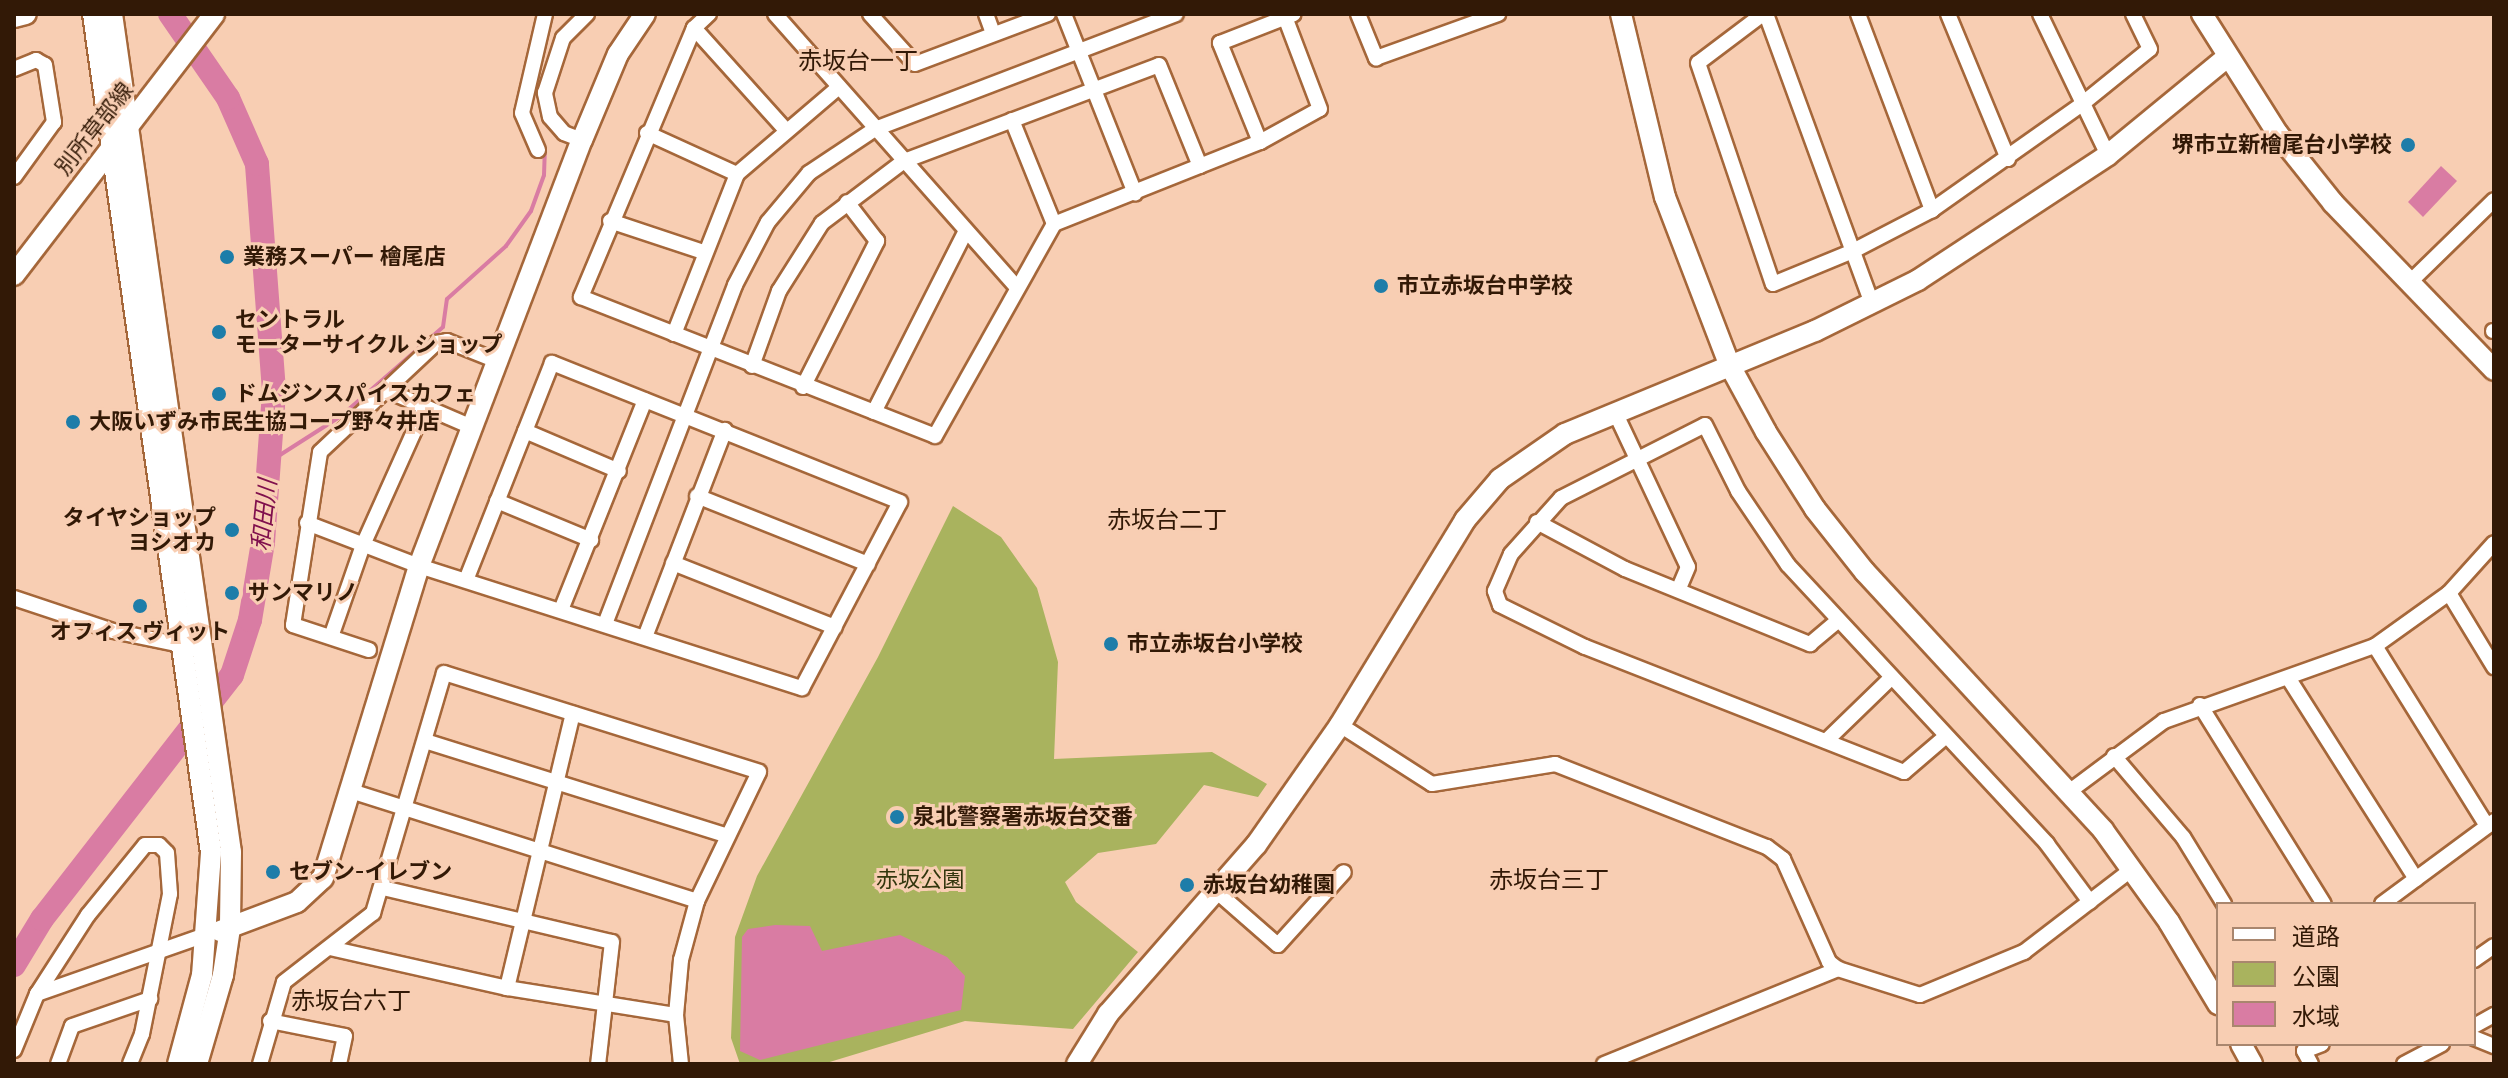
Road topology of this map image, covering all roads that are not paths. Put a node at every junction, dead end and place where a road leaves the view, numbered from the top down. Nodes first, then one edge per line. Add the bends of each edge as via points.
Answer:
1 (26, 14) edge
2 (93, 14) edge
3 (112, 14) edge
4 (547, 14) edge
5 (587, 14) edge
6 (645, 14) edge
7 (709, 14) edge
8 (775, 14) edge
9 (870, 14) edge
10 (986, 14) edge
11 (1048, 14) edge
12 (1064, 14) edge
13 (1176, 14) edge
14 (1358, 14) edge
15 (1498, 14) edge
16 (1621, 14) edge
17 (1764, 14) edge
18 (1858, 14) edge
19 (1948, 14) edge
20 (2040, 14) edge
21 (2133, 14) edge
22 (2202, 14) edge
23 (1288, 15) edge
24 (14, 17) edge
25 (206, 20) edge
26 (694, 28) junction
27 (993, 33) junction
28 (563, 38) junction
29 (1080, 51) junction
30 (2226, 58) junction
31 (14, 69) edge
32 (839, 87) junction
33 (1094, 91) junction
34 (2082, 104) junction
35 (1012, 120) junction
36 (127, 124) junction
37 (875, 129) junction
38 (786, 130) junction
39 (647, 133) junction
40 (582, 140) junction
41 (1260, 142) junction
42 (111, 145) junction
43 (538, 150) dead end
44 (2108, 155) junction
45 (2008, 159) junction
46 (904, 161) junction
47 (1200, 166) junction
48 (737, 174) junction
49 (14, 177) edge
50 (1135, 193) junction
51 (2494, 200) edge
52 (847, 202) junction
53 (1932, 210) junction
54 (610, 221) junction
55 (1054, 224) junction
56 (966, 231) junction
57 (1853, 251) junction
58 (703, 252) junction
59 (14, 275) edge
60 (2408, 284) junction
61 (1017, 288) junction
62 (1872, 303) junction
63 (674, 334) junction
64 (711, 350) junction
65 (497, 361) junction
66 (1729, 364) junction
67 (752, 366) junction
68 (2494, 370) edge
69 (803, 387) junction
70 (386, 390) junction
71 (645, 400) junction
72 (425, 407) junction
73 (874, 412) junction
74 (1615, 412) junction
75 (683, 416) junction
76 (472, 427) junction
77 (725, 430) junction
78 (525, 431) junction
79 (1635, 457) junction
80 (619, 471) junction
81 (697, 496) junction
82 (497, 501) junction
83 (1537, 522) junction
84 (307, 523) junction
85 (591, 540) junction
86 (2494, 543) edge
87 (363, 545) junction
88 (673, 563) junction
89 (868, 564) junction
90 (419, 566) junction
91 (466, 580) junction
92 (1678, 590) junction
93 (2449, 593) junction
94 (14, 598) edge
95 (561, 610) junction
96 (1836, 622) junction
97 (605, 624) junction
98 (835, 627) junction
99 (331, 637) junction
100 (645, 637) junction
101 (181, 645) junction
102 (2375, 646) junction
103 (369, 650) dead end
104 (2494, 667) edge
105 (1890, 679) junction
106 (2289, 679) junction
107 (2200, 705) junction
108 (573, 714) junction
109 (1340, 725) junction
110 (1945, 737) junction
111 (425, 741) junction
112 (1826, 741) junction
113 (2114, 756) junction
114 (558, 782) junction
115 (2070, 791) junction
116 (354, 792) junction
117 (406, 809) junction
118 (2490, 824) edge
119 (725, 835) junction
120 (540, 852) junction
121 (2132, 869) junction
122 (1344, 872) dead end
123 (2416, 879) junction
124 (383, 888) junction
125 (1216, 891) junction
126 (697, 901) junction
127 (2090, 902) junction
128 (2223, 902) edge
129 (2323, 902) edge
130 (2385, 902) edge
131 (522, 922) junction
132 (230, 928) junction
133 (208, 934) junction
134 (2494, 946) edge
135 (330, 948) junction
136 (162, 950) junction
137 (2476, 959) edge
138 (1838, 969) junction
139 (507, 988) junction
140 (37, 994) junction
141 (150, 999) junction
142 (2216, 1001) edge
143 (603, 1003) junction
144 (676, 1015) junction
145 (2494, 1015) edge
146 (270, 1021) junction
147 (2476, 1025) edge
148 (2242, 1046) edge
149 (2317, 1046) edge
150 (2438, 1046) edge
151 (14, 1050) edge
152 (58, 1064) edge
153 (130, 1064) edge
154 (178, 1064) edge
155 (197, 1064) edge
156 (260, 1064) edge
157 (339, 1064) edge
158 (598, 1064) edge
159 (681, 1064) edge
160 (1077, 1064) edge
161 (1604, 1064) edge
162 (2252, 1064) edge
163 (2311, 1064) edge
164 (2404, 1064) edge

1 - 24 street
2 - 42 street
3 - 36 street
4 - 28 street
4 - 43 street via 522,113
5 - 28 street
6 - 40 street via 618,54
7 - 26 street
8 - 32 street
9 - 27 street via 915,64
10 - 27 street
11 - 27 street
12 - 29 street
13 - 29 street
14 - 15 street via 1376,58
16 - 66 street via 1665,197
17 - 57 street
17 - 57 street via 1698,63 1773,284
18 - 53 street
19 - 45 street
20 - 34 street
21 - 34 street via 2150,49
22 - 30 street
23 - 41 street via 1320,109
23 - 41 street via 1220,43
25 - 36 street, 別所草部線
26 - 38 street
26 - 39 street
28 - 40 street via 545,93 550,117 564,133
29 - 33 street
29 - 37 street
30 - 44 street
30 - 60 street via 2323,191
31 - 49 street via 36,60 45,65 54,122
32 - 37 street
32 - 38 street
33 - 35 street
33 - 47 street via 1159,65
33 - 50 street
34 - 44 street
34 - 45 street
35 - 46 street
35 - 55 street
36 - 42 street, 別所草部線
36 - 132 street via 231,852
37 - 46 street
37 - 64 street via 809,173 783,202 735,285
38 - 48 street
39 - 48 street
39 - 54 street
40 - 65 street
41 - 47 street
42 - 59 street, 別所草部線
42 - 101 street
44 - 62 street via 1957,257
45 - 53 street
46 - 52 street
46 - 56 street
47 - 50 street
48 - 58 street
50 - 55 street
51 - 60 street
52 - 67 street via 822,223 798,255
52 - 69 street via 877,241
53 - 57 street
54 - 58 street
54 - 63 street via 581,297
55 - 61 street
56 - 61 street
56 - 73 street
57 - 62 street
58 - 63 street
60 - 68 street
61 - 73 street via 935,436
62 - 66 street
63 - 64 street
64 - 67 street
64 - 75 street
65 - 70 street via 447,341 436,343
65 - 76 street
66 - 74 street
66 - 115 street via 1792,474 1865,572
67 - 69 street
69 - 73 street
70 - 72 street
70 - 84 street via 320,452
71 - 75 street
71 - 78 street via 552,363
71 - 80 street
72 - 76 street
72 - 87 street
74 - 79 street
74 - 109 street via 1536,450 1485,492
75 - 77 street
75 - 97 street
76 - 90 street
77 - 81 street
77 - 89 street via 900,502
78 - 80 street
78 - 82 street
79 - 83 street via 1581,484
79 - 92 street via 1688,567
79 - 96 street via 1705,425 1765,535
80 - 85 street
81 - 88 street
81 - 89 street
82 - 85 street
82 - 91 street
83 - 92 street
83 - 112 street via 1511,554 1495,591 1500,605 1664,681
84 - 87 street
84 - 99 street via 293,625
85 - 95 street
86 - 93 street
87 - 90 street
87 - 99 street
88 - 98 street
88 - 100 street
89 - 98 street
90 - 91 street
90 - 116 street
91 - 95 street
92 - 96 street via 1810,644
93 - 102 street
93 - 104 street
94 - 101 street via 113,631
95 - 97 street
96 - 105 street
97 - 100 street
98 - 100 street via 802,688
99 - 103 street
101 - 133 street via 211,853
102 - 106 street
102 - 118 street
105 - 110 street
105 - 112 street
106 - 107 street
106 - 123 street
107 - 113 street via 2164,721
107 - 129 street
108 - 111 street via 444,673
108 - 114 street
108 - 119 street via 759,772
109 - 125 street via 1256,845
109 - 138 street via 1432,784 1555,764 1767,847 1783,859 1823,951
110 - 112 street via 1904,772
110 - 127 street via 2047,844
111 - 114 street
111 - 117 street
113 - 115 street
113 - 128 street via 2183,837
114 - 119 street
114 - 120 street
115 - 121 street
116 - 117 street
116 - 132 street via 323,878 297,902
117 - 120 street
117 - 124 street
118 - 123 street
119 - 126 street
120 - 126 street
120 - 131 street
121 - 127 street
121 - 142 street
122 - 125 street via 1278,945
123 - 130 street
124 - 131 street
124 - 135 street via 373,913
125 - 160 street via 1108,1014
126 - 144 street via 681,960
127 - 138 street via 2024,952 1920,995
131 - 139 street
131 - 143 street via 612,942
132 - 133 street
132 - 155 street
133 - 136 street
133 - 154 street
134 - 137 street
135 - 139 street
135 - 146 street via 284,982
136 - 140 street
136 - 140 street via 170,894 167,853 159,845 145,845 88,915
136 - 141 street
138 - 161 street
139 - 143 street
140 - 151 street
141 - 152 street via 72,1026
141 - 153 street
143 - 144 street
143 - 158 street
144 - 159 street
145 - 147 street
146 - 156 street
146 - 157 street via 345,1036
148 - 162 street
149 - 163 street via 2304,1051
150 - 164 street

